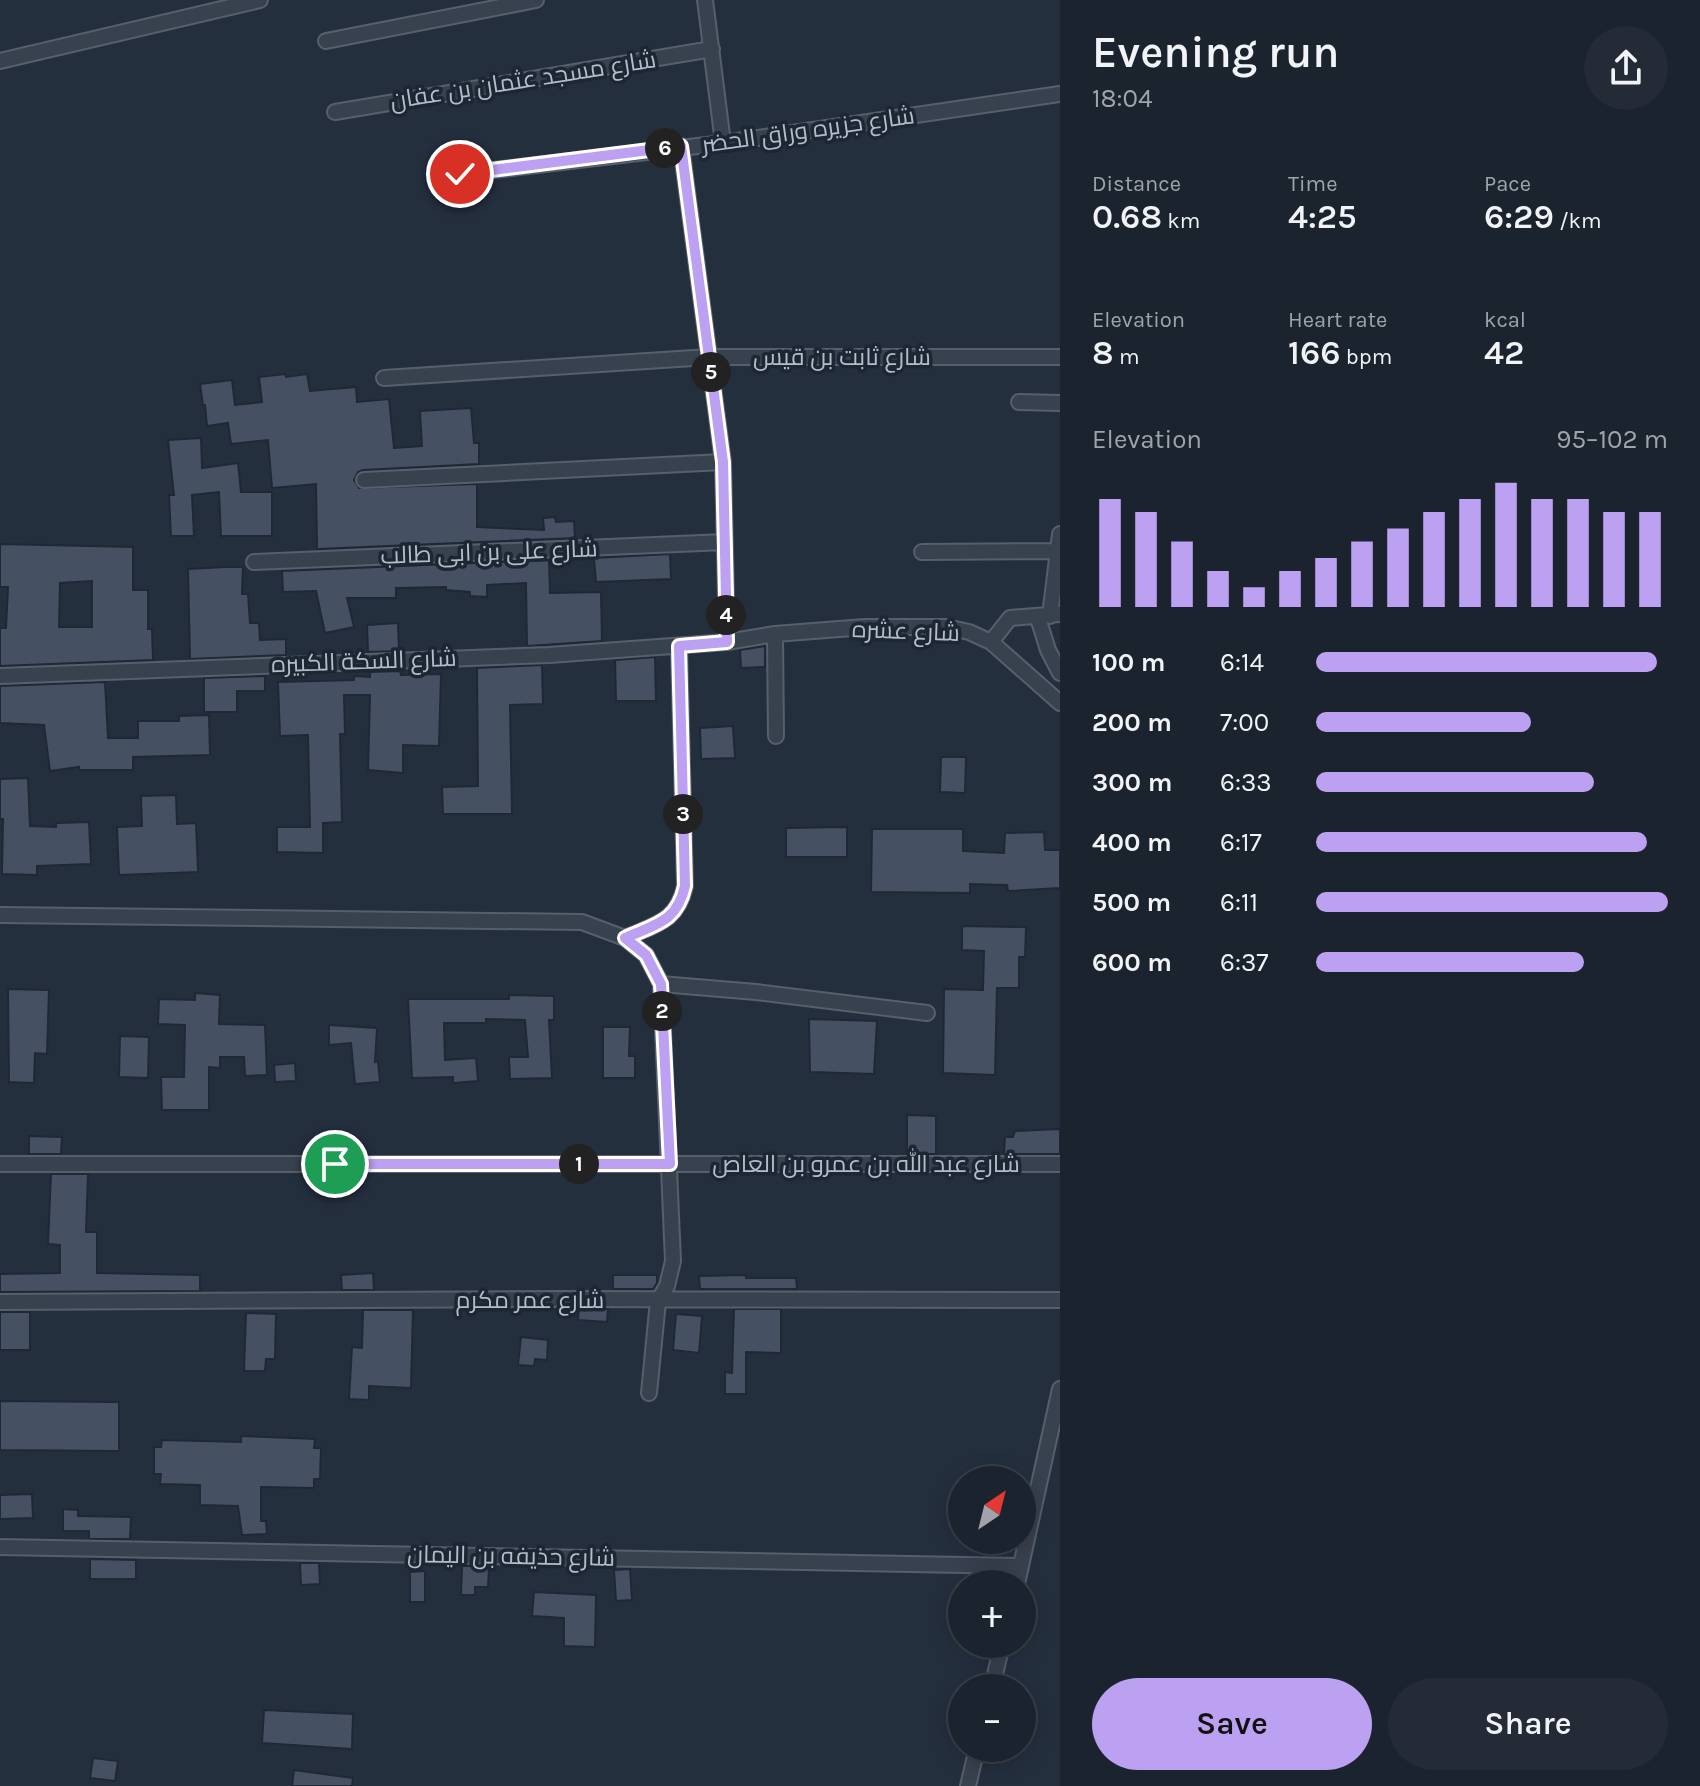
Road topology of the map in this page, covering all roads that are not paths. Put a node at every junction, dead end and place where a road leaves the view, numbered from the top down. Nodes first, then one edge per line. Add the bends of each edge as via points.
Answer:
1 (260, 0) edge
2 (536, 0) edge
3 (705, 0) edge
4 (478, 6) edge
5 (326, 41) dead end
6 (712, 49) junction
7 (0, 61) edge
8 (1060, 94) edge
9 (335, 112) dead end
10 (723, 143) junction
11 (681, 146) junction
12 (460, 174) dead end
13 (709, 357) junction
14 (1060, 357) edge
15 (384, 378) dead end
16 (1019, 402) dead end
17 (1060, 403) edge
18 (723, 462) junction
19 (364, 480) dead end
20 (1060, 534) edge
21 (725, 542) junction
22 (1057, 551) junction
23 (922, 552) dead end
24 (254, 562) dead end
25 (1049, 616) edge
26 (775, 634) junction
27 (727, 642) junction
28 (991, 642) junction
29 (679, 646) junction
30 (1060, 673) edge
31 (0, 676) edge
32 (1060, 703) edge
33 (776, 736) dead end
34 (0, 915) edge
35 (625, 938) junction
36 (661, 984) junction
37 (927, 1013) dead end
38 (0, 1164) edge
39 (670, 1164) junction
40 (1060, 1164) edge
41 (1060, 1300) edge
42 (658, 1301) junction
43 (0, 1302) edge
44 (1060, 1389) edge
45 (649, 1393) dead end
46 (0, 1547) edge
47 (1021, 1566) junction
48 (1020, 1570) edge
49 (974, 1762) edge
50 (968, 1786) edge

1 - 7 street
2 - 4 street
3 - 6 street
4 - 5 street
6 - 9 street, شارع مسجد عثمان بن عفان
6 - 10 street
8 - 10 street, شارع جزيره وراق الحضر
10 - 11 street, شارع جزيره وراق الحضر
11 - 12 street, شارع جزيره وراق الحضر
11 - 13 street
13 - 14 street, شارع ثابت بن قيس
13 - 15 street, شارع ثابت بن قيس
13 - 18 street
16 - 17 street
18 - 19 street
18 - 21 street
20 - 22 street
21 - 24 street, شارع على بن ابى طالب
21 - 27 street
22 - 23 street
22 - 25 street
25 - 28 street via 1010,618
25 - 30 street via 1048,650
26 - 27 street, شارع عشره
26 - 28 street, شارع عشره via 946,627
26 - 33 street
27 - 29 street, شارع السكة الكبيره
28 - 32 street, شارع عشره
29 - 31 street, شارع السكة الكبيره
29 - 35 street via 685,886 674,914
34 - 35 street via 582,922
35 - 36 street via 646,955
36 - 37 street
36 - 39 street
38 - 39 street, شارع عبد الله بن عمرو بن العاص
39 - 40 street, شارع عبد الله بن عمرو بن العاص
39 - 42 street via 673,1261
41 - 42 street, شارع عمر مكرم
42 - 43 street, شارع عمر مكرم
42 - 45 street
44 - 47 street
46 - 47 street, شارع حذيفه بن اليمان
47 - 48 street
49 - 50 street

